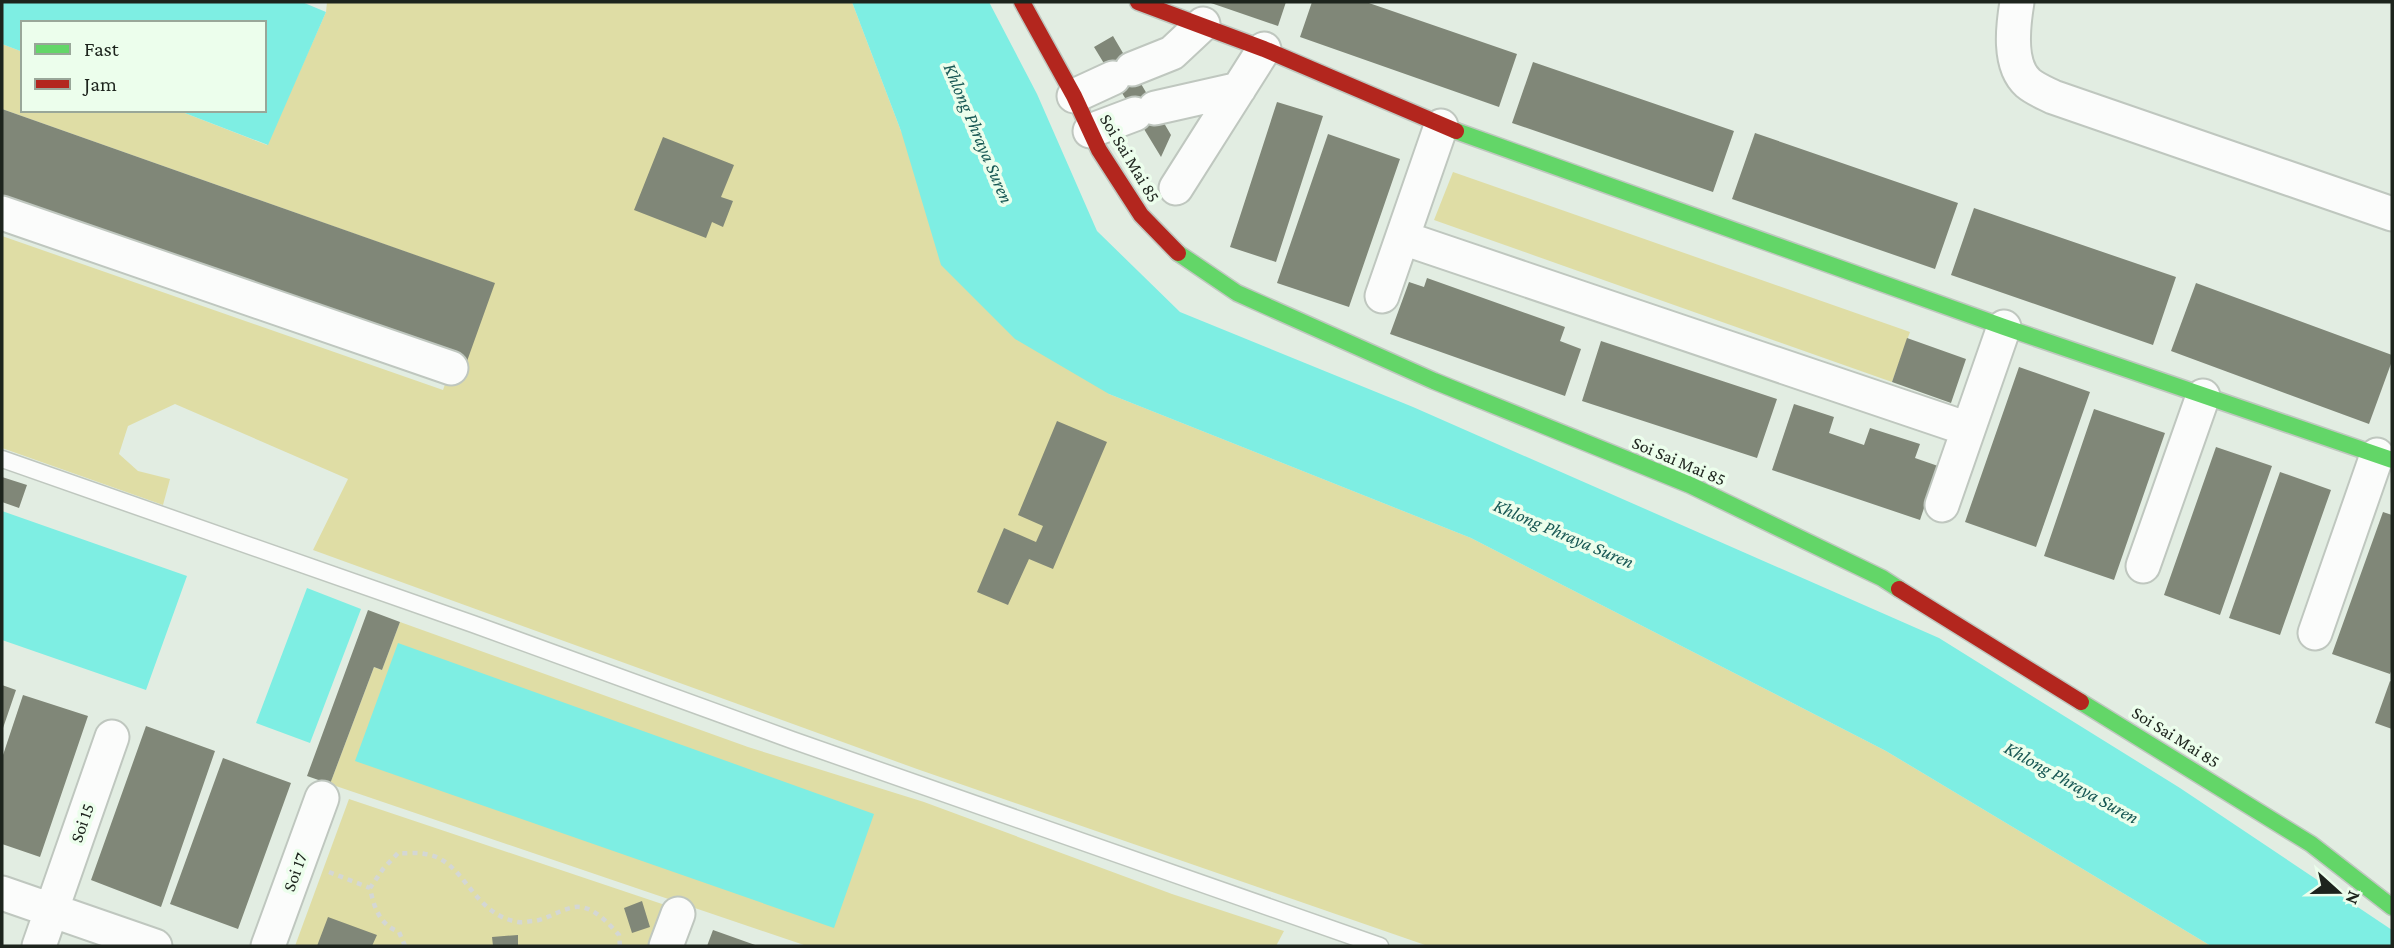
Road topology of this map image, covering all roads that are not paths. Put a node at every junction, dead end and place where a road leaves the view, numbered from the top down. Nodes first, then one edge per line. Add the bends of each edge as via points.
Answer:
1 (1022, 2) edge
2 (1138, 2) edge
3 (2017, 2) edge
4 (1203, 24) junction
5 (1264, 49) junction
6 (1238, 89) junction
7 (1074, 96) junction
8 (1441, 126) junction
9 (1090, 131) junction
10 (1177, 188) dead end
11 (2, 213) edge
12 (2392, 214) edge
13 (1403, 237) junction
14 (1382, 296) dead end
15 (2004, 327) junction
16 (451, 368) dead end
17 (2203, 396) junction
18 (1968, 429) junction
19 (2385, 457) edge
20 (2, 459) edge
21 (1942, 505) dead end
22 (2143, 566) dead end
23 (2315, 633) dead end
24 (112, 737) dead end
25 (322, 797) dead end
26 (2, 892) edge
27 (2392, 907) edge
28 (52, 910) junction
29 (678, 914) dead end
30 (39, 946) edge
31 (155, 946) edge
32 (268, 946) edge
33 (666, 946) edge
34 (1380, 946) edge

1 - 7 street, Soi Sai Mai 85
2 - 4 street
3 - 12 street via 2013,24 2016,64 2027,83 2053,97
4 - 5 street
4 - 7 street via 1172,53
5 - 6 street
5 - 8 street
6 - 9 street via 1145,111
6 - 10 street
7 - 9 street, Soi Sai Mai 85
8 - 13 street
8 - 15 street
9 - 27 street, Soi Sai Mai 85 via 1141,215 1181,256 1237,293 1434,381 1690,485 1882,578 2311,844
11 - 16 street
13 - 14 street
13 - 18 street
15 - 17 street
15 - 18 street
17 - 19 street
17 - 22 street
18 - 21 street
19 - 23 street
20 - 34 lane
24 - 28 street, Soi 15
25 - 32 street, Soi 17
26 - 28 street
28 - 30 street, Soi 15
28 - 31 street
29 - 33 street

